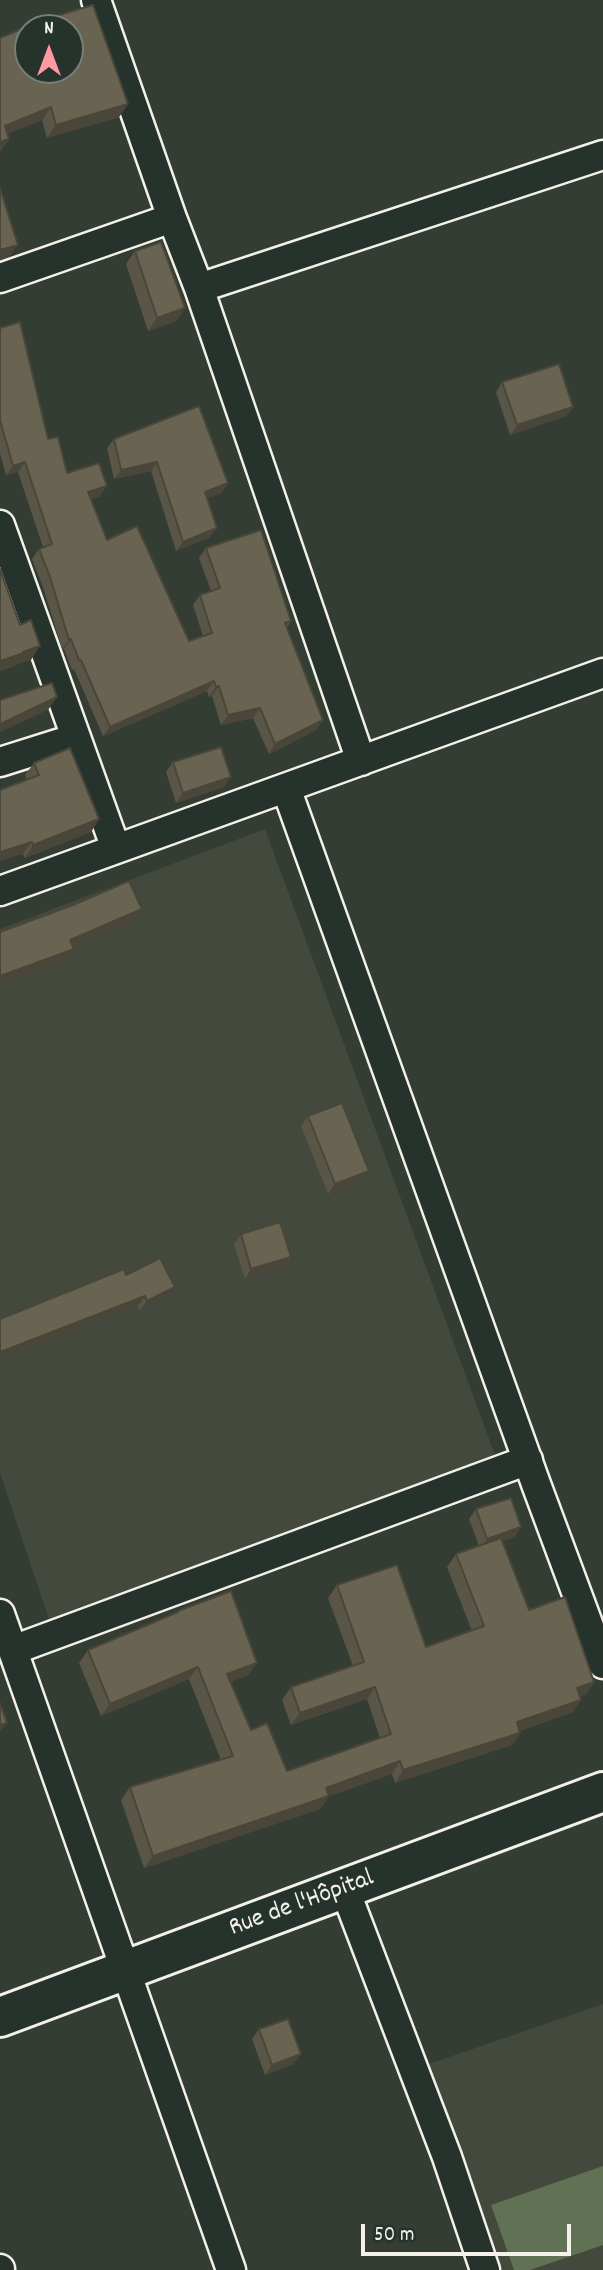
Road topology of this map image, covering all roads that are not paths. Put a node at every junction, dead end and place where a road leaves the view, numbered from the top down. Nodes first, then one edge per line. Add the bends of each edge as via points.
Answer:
1 (96, 0) edge
2 (603, 155) edge
3 (172, 218) junction
4 (0, 278) edge
5 (199, 288) junction
6 (0, 526) edge
7 (603, 673) edge
8 (76, 738) junction
9 (362, 761) junction
10 (0, 762) edge
11 (286, 788) junction
12 (116, 849) junction
13 (0, 891) edge
14 (528, 1460) junction
15 (0, 1614) edge
16 (13, 1650) junction
17 (603, 1664) edge
18 (603, 1792) edge
19 (345, 1890) junction
20 (125, 1970) junction
21 (0, 2017) edge
22 (232, 2270) edge
23 (485, 2270) edge

1 - 3 street
2 - 5 street
3 - 4 street
3 - 5 street
5 - 9 street
6 - 8 street
7 - 9 street
8 - 10 street
8 - 12 street
9 - 11 street
11 - 12 street
11 - 14 street
12 - 13 street
14 - 16 street
14 - 17 street
15 - 16 street
16 - 20 street
18 - 19 main road, Rue de l'Hôpital
19 - 20 main road, Rue de l'Hôpital
19 - 23 street
20 - 21 main road, Rue de l'Hôpital
20 - 22 street

